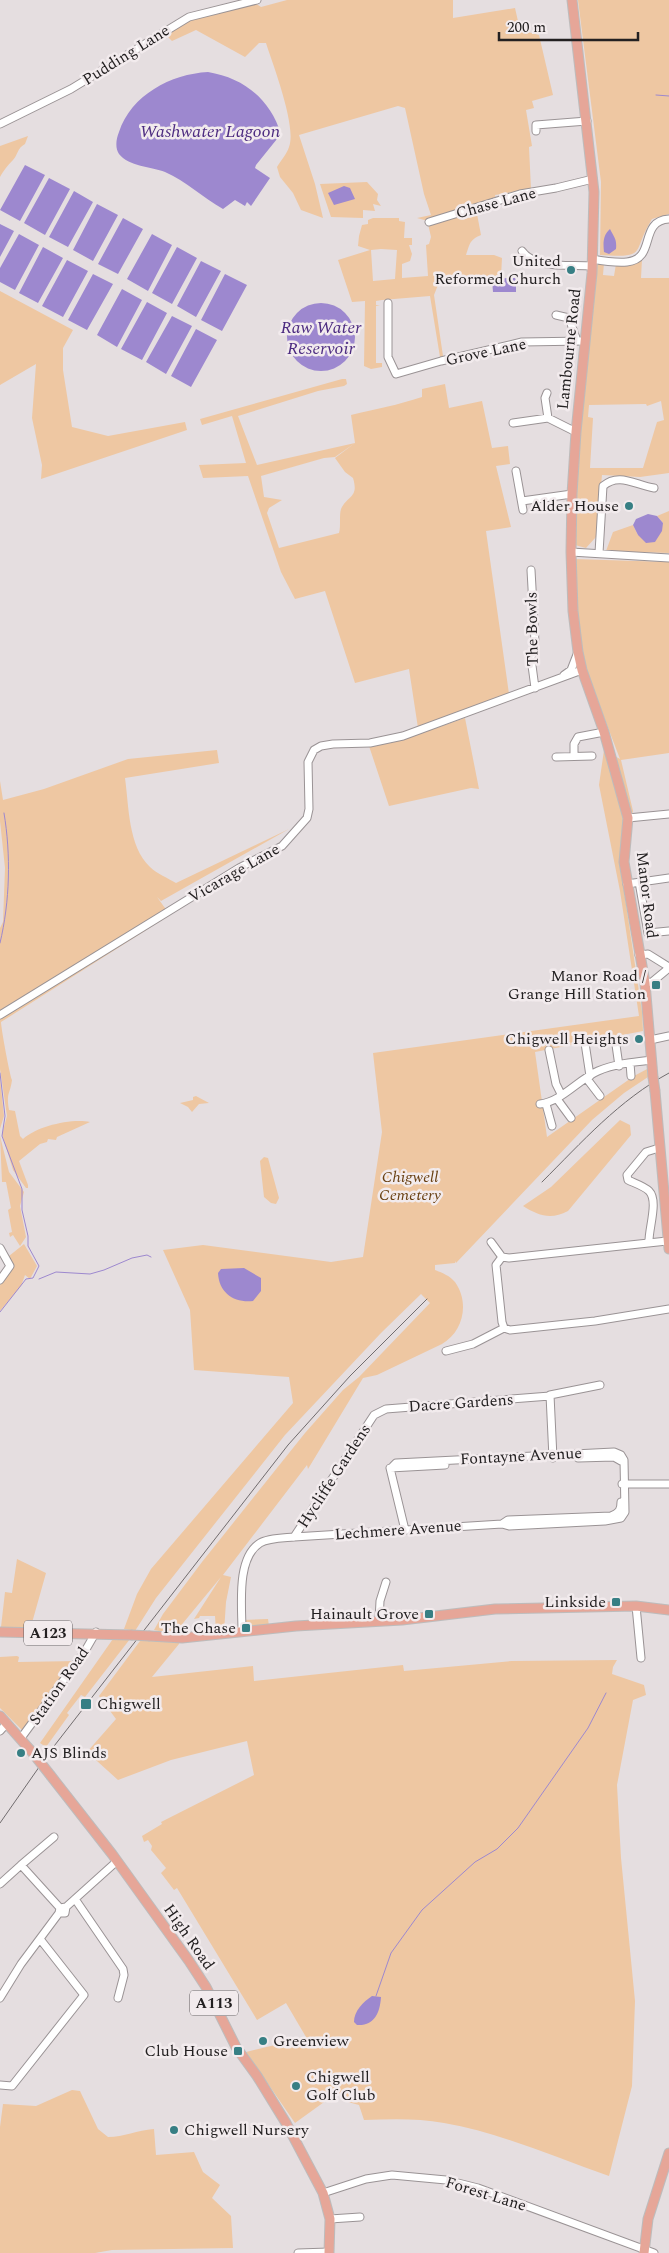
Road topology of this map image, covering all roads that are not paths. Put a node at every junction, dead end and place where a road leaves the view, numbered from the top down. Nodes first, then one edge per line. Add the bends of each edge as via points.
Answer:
1 (257, 0) edge
2 (572, 0) edge
3 (587, 121) junction
4 (0, 124) edge
5 (536, 131) dead end
6 (594, 179) junction
7 (669, 219) edge
8 (429, 222) dead end
9 (522, 251) dead end
10 (592, 263) junction
11 (388, 303) dead end
12 (556, 315) dead end
13 (581, 341) junction
14 (547, 393) dead end
15 (548, 418) junction
16 (513, 423) dead end
17 (576, 432) junction
18 (516, 471) dead end
19 (654, 488) dead end
20 (572, 494) junction
21 (522, 501) junction
22 (523, 510) dead end
23 (571, 552) junction
24 (599, 553) junction
25 (669, 558) edge
26 (531, 570) dead end
27 (578, 652) junction
28 (582, 670) junction
29 (562, 677) junction
30 (535, 688) junction
31 (604, 732) junction
32 (556, 756) dead end
33 (574, 756) junction
34 (592, 756) dead end
35 (669, 814) edge
36 (628, 818) junction
37 (669, 878) edge
38 (639, 882) junction
39 (627, 884) junction
40 (669, 931) edge
41 (639, 955) junction
42 (669, 967) edge
43 (645, 983) junction
44 (0, 1015) edge
45 (669, 1036) edge
46 (650, 1040) junction
47 (585, 1043) dead end
48 (616, 1045) dead end
49 (549, 1050) dead end
50 (652, 1060) junction
51 (630, 1063) junction
52 (619, 1066) junction
53 (631, 1076) dead end
54 (588, 1077) junction
55 (559, 1096) junction
56 (600, 1096) dead end
57 (571, 1118) dead end
58 (552, 1126) dead end
59 (659, 1148) junction
60 (665, 1159) edge
61 (667, 1226) edge
62 (491, 1242) dead end
63 (649, 1243) junction
64 (668, 1245) edge
65 (0, 1248) edge
66 (502, 1257) junction
67 (0, 1280) edge
68 (669, 1309) edge
69 (504, 1328) junction
70 (446, 1351) dead end
71 (600, 1385) dead end
72 (550, 1396) junction
73 (374, 1415) joint
74 (553, 1457) junction
75 (623, 1484) junction
76 (669, 1484) edge
77 (405, 1530) junction
78 (294, 1537) junction
79 (386, 1582) dead end
80 (636, 1606) junction
81 (669, 1610) edge
82 (379, 1621) junction
83 (242, 1631) junction
84 (0, 1632) edge
85 (96, 1632) junction
86 (641, 1658) dead end
87 (2, 1726) edge
88 (21, 1738) junction
89 (54, 1836) dead end
90 (116, 1862) junction
91 (21, 1865) junction
92 (0, 1884) edge
93 (75, 1899) junction
94 (62, 1909) junction
95 (40, 1939) junction
96 (0, 1998) edge
97 (118, 1998) dead end
98 (0, 2085) edge
99 (669, 2153) edge
100 (323, 2193) junction
101 (360, 2217) dead end
102 (330, 2218) junction
103 (644, 2251) edge
104 (329, 2252) edge
105 (298, 2253) edge
106 (654, 2253) edge

1 - 4 street, Pudding Lane via 189,17 71,89
2 - 3 main road, Lambourne Road
3 - 5 street via 536,125
3 - 6 main road, Lambourne Road
6 - 8 street, Chase Lane via 520,194
6 - 10 main road, Lambourne Road
7 - 10 street via 661,219 654,224 638,258 628,262
9 - 10 street via 536,262
10 - 13 main road, Lambourne Road
11 - 13 street, Grove Lane via 388,357 396,374 522,342
12 - 13 street via 569,318
13 - 17 main road, Lambourne Road
14 - 15 street
15 - 16 street
15 - 17 street
17 - 20 main road, Lambourne Road
18 - 21 street
19 - 24 street via 639,486 623,478 611,479 603,486
20 - 21 street
20 - 23 main road, Lambourne Road
21 - 22 street
23 - 24 street
23 - 27 main road, Lambourne Road
24 - 25 street
26 - 30 street, The Bowls via 535,642 531,658
27 - 28 main road, Lambourne Road
27 - 29 street via 570,670
28 - 29 street, Vicarage Lane
28 - 31 main road, Manor Road
29 - 30 street, Vicarage Lane
30 - 44 street, Vicarage Lane via 403,736 370,743 333,744 314,750 308,762 307,817 282,846 239,868
31 - 33 street via 578,738 574,744
31 - 36 main road, Manor Road
32 - 33 street
33 - 34 street
35 - 36 street
36 - 39 main road, Manor Road via 624,862
37 - 38 street
38 - 39 street
38 - 40 street via 648,932
39 - 41 main road, Manor Road
41 - 42 street via 648,954
41 - 43 main road, Manor Road
42 - 43 street via 652,982
43 - 46 main road, Manor Road
45 - 46 street
46 - 50 main road, Manor Road
47 - 54 street
48 - 52 street
49 - 55 street
50 - 51 street
50 - 59 main road, Manor Road, bridge
51 - 52 street
51 - 53 street
52 - 54 street via 597,1071
54 - 55 street
54 - 56 street
55 - 57 street
55 - 58 street via 543,1104
59 - 60 main road, Manor Road
59 - 63 street via 646,1152 627,1175 628,1180 649,1190 652,1195
60 - 61 main road, Manor Road
61 - 64 main road, Manor Road
62 - 66 street
63 - 64 street
63 - 66 street
65 - 67 street via 10,1266
66 - 69 street via 496,1265
68 - 69 street via 596,1321
69 - 70 street via 473,1344
71 - 72 street, Dacre Gardens
72 - 73 street, Dacre Gardens via 386,1409
72 - 74 street
73 - 78 street, Hycliffe Gardens
74 - 75 street, Fontayne Avenue via 614,1452 624,1460
74 - 77 street, Fontayne Avenue via 390,1468
75 - 76 street
75 - 77 street, Lechmere Avenue via 625,1512 621,1518 508,1520 502,1524
77 - 78 street, Lechmere Avenue
78 - 83 street via 261,1542 246,1559
79 - 82 street via 380,1601
80 - 81 main road, A123
80 - 82 main road, A123 via 495,1609
80 - 86 street
82 - 83 main road, A123
83 - 85 main road, A123, bridge via 182,1638
84 - 85 main road, A123
85 - 88 street, Station Road
87 - 88 main road, High Road / A113
88 - 90 main road, High Road / A113, bridge
89 - 91 street
90 - 93 street
90 - 100 main road, High Road / A113 via 206,1987 233,2042 286,2123
91 - 92 street
91 - 94 street
93 - 94 street
93 - 97 street via 122,1969 124,1975
94 - 95 street
95 - 96 street
95 - 98 street via 84,1995 12,2086
99 - 103 main road via 648,2219
100 - 102 main road, High Road / A113
100 - 103 street, Forest Lane via 366,2179 392,2175 446,2180 478,2188
101 - 102 street
102 - 104 main road, High Road / A113
103 - 106 street, Forest Lane
104 - 105 street

